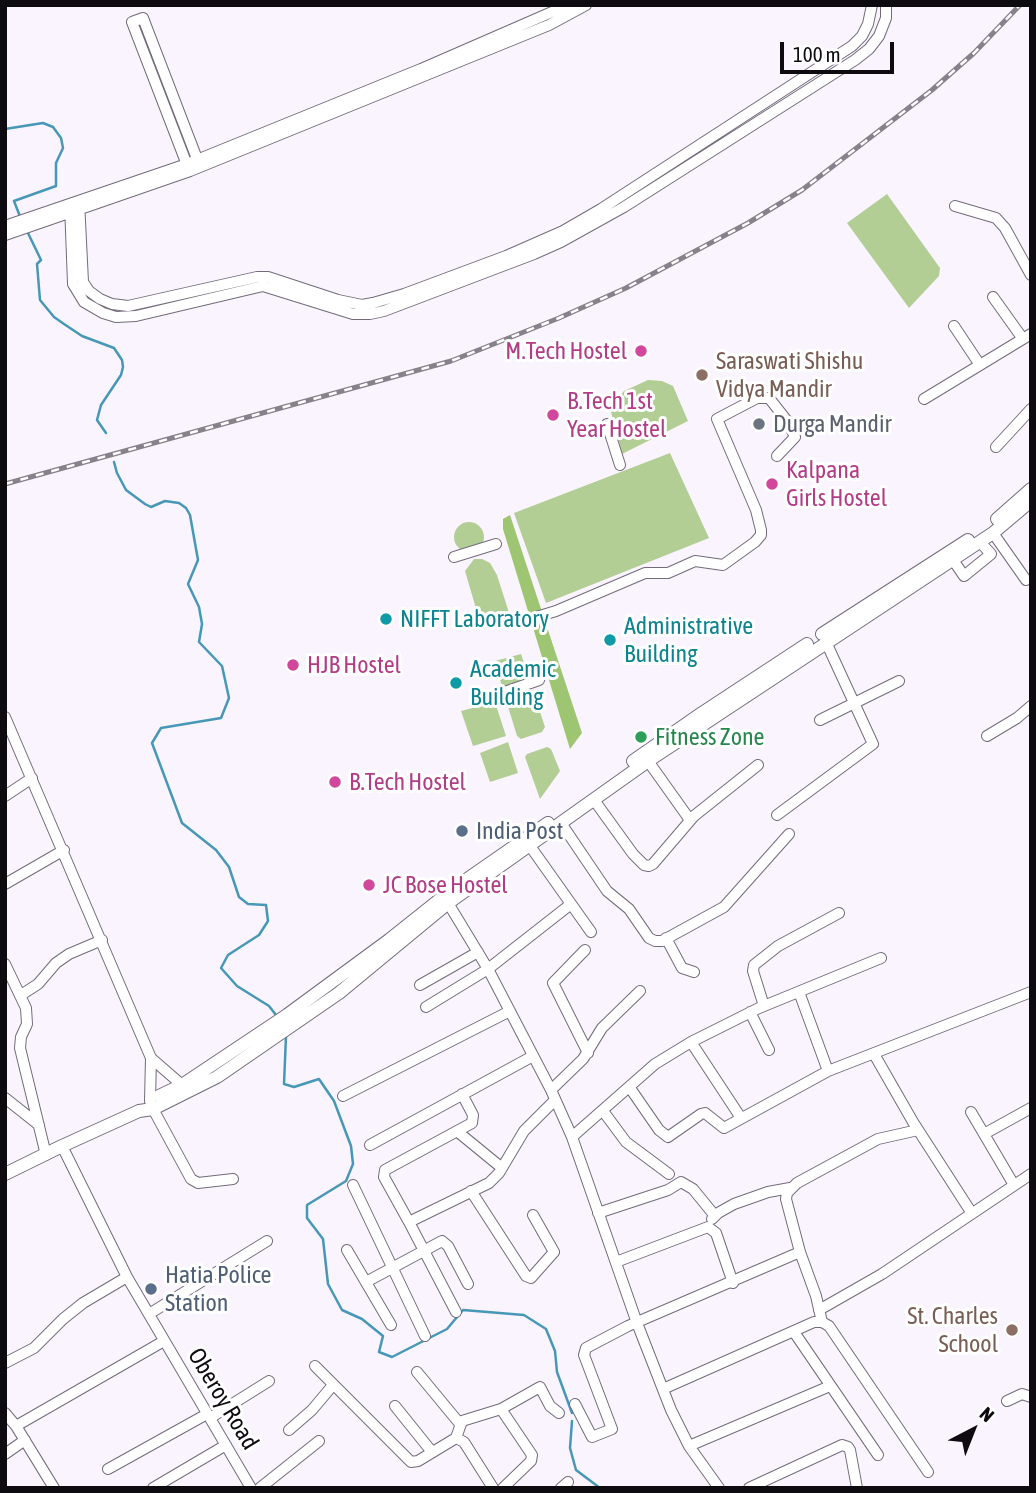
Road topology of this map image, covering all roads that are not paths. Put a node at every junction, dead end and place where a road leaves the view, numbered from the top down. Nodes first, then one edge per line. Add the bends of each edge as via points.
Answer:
1 (568, 5) edge
2 (586, 5) edge
3 (872, 5) edge
4 (886, 5) edge
5 (194, 166) junction
6 (955, 206) dead end
7 (75, 207) junction
8 (7, 230) edge
9 (1029, 269) edge
10 (993, 297) dead end
11 (954, 326) dead end
12 (1027, 336) edge
13 (980, 365) junction
14 (924, 399) dead end
15 (1031, 409) edge
16 (607, 424) dead end
17 (996, 447) dead end
18 (777, 456) dead end
19 (620, 465) dead end
20 (1031, 489) edge
21 (1027, 504) edge
22 (993, 533) junction
23 (980, 542) junction
24 (496, 544) dead end
25 (454, 557) dead end
26 (953, 560) junction
27 (1026, 580) dead end
28 (520, 622) dead end
29 (826, 642) junction
30 (539, 680) dead end
31 (899, 681) dead end
32 (499, 694) dead end
33 (854, 704) junction
34 (1031, 706) edge
35 (5, 718) edge
36 (820, 720) dead end
37 (988, 736) dead end
38 (648, 761) junction
39 (758, 765) dead end
40 (32, 778) junction
41 (5, 796) edge
42 (594, 800) junction
43 (777, 815) dead end
44 (690, 820) junction
45 (561, 823) junction
46 (789, 834) dead end
47 (530, 846) junction
48 (64, 850) junction
49 (5, 884) edge
50 (446, 900) junction
51 (571, 904) junction
52 (839, 913) dead end
53 (592, 932) dead end
54 (666, 939) junction
55 (102, 940) junction
56 (585, 950) dead end
57 (478, 952) junction
58 (881, 958) dead end
59 (5, 964) edge
60 (488, 969) junction
61 (694, 972) dead end
62 (420, 985) dead end
63 (18, 990) junction
64 (640, 991) dead end
65 (799, 992) junction
66 (1031, 992) edge
67 (5, 994) edge
68 (764, 1006) junction
69 (426, 1007) dead end
70 (510, 1011) junction
71 (750, 1012) junction
72 (691, 1042) junction
73 (769, 1050) dead end
74 (588, 1053) junction
75 (874, 1054) junction
76 (533, 1056) junction
77 (151, 1058) junction
78 (828, 1071) junction
79 (185, 1088) junction
80 (630, 1088) junction
81 (462, 1094) junction
82 (552, 1095) junction
83 (343, 1096) dead end
84 (5, 1098) edge
85 (147, 1107) junction
86 (1031, 1108) edge
87 (603, 1111) junction
88 (971, 1112) dead end
89 (741, 1118) junction
90 (39, 1125) junction
91 (918, 1130) junction
92 (458, 1132) junction
93 (984, 1134) junction
94 (572, 1137) junction
95 (370, 1145) dead end
96 (62, 1146) junction
97 (46, 1155) junction
98 (502, 1168) junction
99 (5, 1174) edge
100 (669, 1174) dead end
101 (1031, 1174) edge
102 (233, 1179) dead end
103 (354, 1185) dead end
104 (1014, 1185) junction
105 (790, 1188) junction
106 (471, 1191) junction
107 (971, 1212) junction
108 (598, 1213) junction
109 (533, 1215) dead end
110 (715, 1216) junction
111 (409, 1222) junction
112 (708, 1227) junction
113 (267, 1241) dead end
114 (346, 1250) dead end
115 (423, 1250) junction
116 (800, 1252) junction
117 (616, 1262) junction
118 (391, 1268) junction
119 (127, 1277) junction
120 (366, 1282) junction
121 (733, 1283) junction
122 (468, 1284) dead end
123 (456, 1312) dead end
124 (149, 1314) junction
125 (821, 1316) junction
126 (637, 1323) junction
127 (391, 1325) dead end
128 (794, 1332) junction
129 (425, 1336) dead end
130 (164, 1341) junction
131 (5, 1363) edge
132 (315, 1366) dead end
133 (417, 1372) dead end
134 (269, 1381) dead end
135 (333, 1385) junction
136 (830, 1386) junction
137 (663, 1388) junction
138 (1031, 1397) edge
139 (1007, 1401) dead end
140 (575, 1404) dead end
141 (395, 1406) dead end
142 (500, 1409) junction
143 (5, 1413) edge
144 (559, 1413) dead end
145 (209, 1416) junction
146 (460, 1424) junction
147 (16, 1426) junction
148 (289, 1430) dead end
149 (456, 1438) junction
150 (25, 1440) junction
151 (319, 1441) dead end
152 (226, 1445) junction
153 (689, 1446) junction
154 (432, 1452) junction
155 (5, 1454) edge
156 (878, 1455) dead end
157 (108, 1469) dead end
158 (928, 1472) dead end
159 (54, 1488) edge
160 (153, 1488) edge
161 (251, 1488) edge
162 (260, 1488) edge
163 (493, 1488) edge
164 (503, 1488) edge
165 (719, 1488) edge
166 (749, 1488) edge
167 (857, 1488) edge

1 - 5 street
2 - 5 street via 524,35
3 - 7 street via 868,23 852,46 601,209 506,256 373,303 338,300 257,277 128,306 112,304 89,291 83,282
4 - 7 street via 879,36 855,60 624,207 534,254 384,311 353,314 263,286 136,316 103,313 84,302 73,284
5 - 5 street via 143,18 132,22
5 - 7 street
6 - 9 street via 996,218
7 - 8 street
10 - 12 street
11 - 13 street
12 - 13 street
13 - 14 street
15 - 17 street
16 - 19 street
18 - 28 street via 795,438 769,398 757,398 717,419 756,510 761,535 755,542 723,565 695,561 668,573 645,573
20 - 21 main road
21 - 22 main road
21 - 50 main road via 702,713
22 - 23 main road
22 - 27 street
23 - 26 main road
23 - 26 street via 990,554 964,576
24 - 25 street
26 - 29 main road
29 - 33 street
29 - 38 main road
30 - 32 street
31 - 33 street
33 - 36 street
33 - 43 street via 873,744
34 - 37 street
35 - 40 street
38 - 42 main road
38 - 44 street
39 - 44 street
40 - 41 street
40 - 48 street
42 - 44 street via 633,854 649,866
42 - 45 main road
45 - 47 main road
45 - 54 street via 607,891 629,909 649,938
46 - 54 street via 724,907
47 - 50 main road
47 - 51 street
48 - 49 street
48 - 55 street
50 - 57 street
50 - 79 main road via 291,1019
51 - 53 street
51 - 60 street
52 - 68 street via 778,946 754,965
54 - 61 street via 682,968
55 - 63 street via 69,954 38,984
55 - 77 street
56 - 74 street via 553,983
57 - 60 street
57 - 62 street
58 - 65 street
59 - 63 street
60 - 69 street
60 - 70 street
63 - 67 street
63 - 90 street via 27,1016 20,1048
64 - 74 street via 602,1028
65 - 68 street
65 - 78 street
66 - 75 street
68 - 71 street
70 - 76 street
70 - 83 street
71 - 72 street
71 - 73 street
72 - 80 street via 655,1064
72 - 89 street
74 - 82 street
75 - 78 street
75 - 91 street
76 - 81 street
76 - 82 street
77 - 79 street
77 - 85 street
78 - 89 street
79 - 85 main road
80 - 87 street
80 - 89 street via 668,1137 701,1114 722,1129
81 - 92 street via 474,1119
81 - 95 street
82 - 94 street
82 - 98 street
84 - 90 street
85 - 96 main road
85 - 102 street via 191,1179 198,1184
86 - 93 street
87 - 94 street
87 - 100 street via 626,1142
88 - 93 street
90 - 97 street
91 - 105 street via 878,1139
91 - 107 street
92 - 98 street
92 - 111 street via 385,1170 384,1177
93 - 104 street
94 - 108 street
96 - 97 main road
96 - 119 street, Oberoy Road
97 - 99 main road
98 - 106 street via 489,1183
101 - 104 street
103 - 118 street
104 - 107 street
105 - 110 street via 734,1204
105 - 116 street via 786,1199
106 - 109 street via 531,1278 554,1252
106 - 111 street
107 - 125 street
108 - 110 street via 681,1182 693,1189
108 - 117 street
110 - 112 street
111 - 115 street
112 - 117 street
112 - 121 street via 716,1233
113 - 124 street
114 - 120 street
115 - 118 street
115 - 122 street via 445,1242
115 - 123 street
116 - 121 street
116 - 125 street
117 - 126 street
118 - 120 street
118 - 129 street
119 - 124 street, Oberoy Road
119 - 131 street via 83,1303 34,1348
120 - 127 street
121 - 126 street
124 - 130 street, Oberoy Road
125 - 128 street
125 - 158 street
126 - 137 street
126 - 140 street via 584,1350 612,1429 592,1437
128 - 136 street
128 - 137 street
130 - 145 street, Oberoy Road
130 - 147 street
132 - 135 street
133 - 146 street
134 - 145 street
135 - 148 street
135 - 154 street via 411,1462
136 - 153 street
136 - 156 street
137 - 153 street
138 - 139 street via 1022,1394
141 - 154 street
142 - 144 street via 540,1387
142 - 146 street
142 - 164 street via 532,1455
143 - 147 street
145 - 152 street, Oberoy Road
145 - 157 street
146 - 149 street
147 - 150 street
149 - 154 street
149 - 163 street via 464,1442
150 - 155 street
150 - 159 street
151 - 162 street
152 - 160 street
152 - 161 street, Oberoy Road
153 - 165 street
166 - 167 street via 842,1445 850,1450

